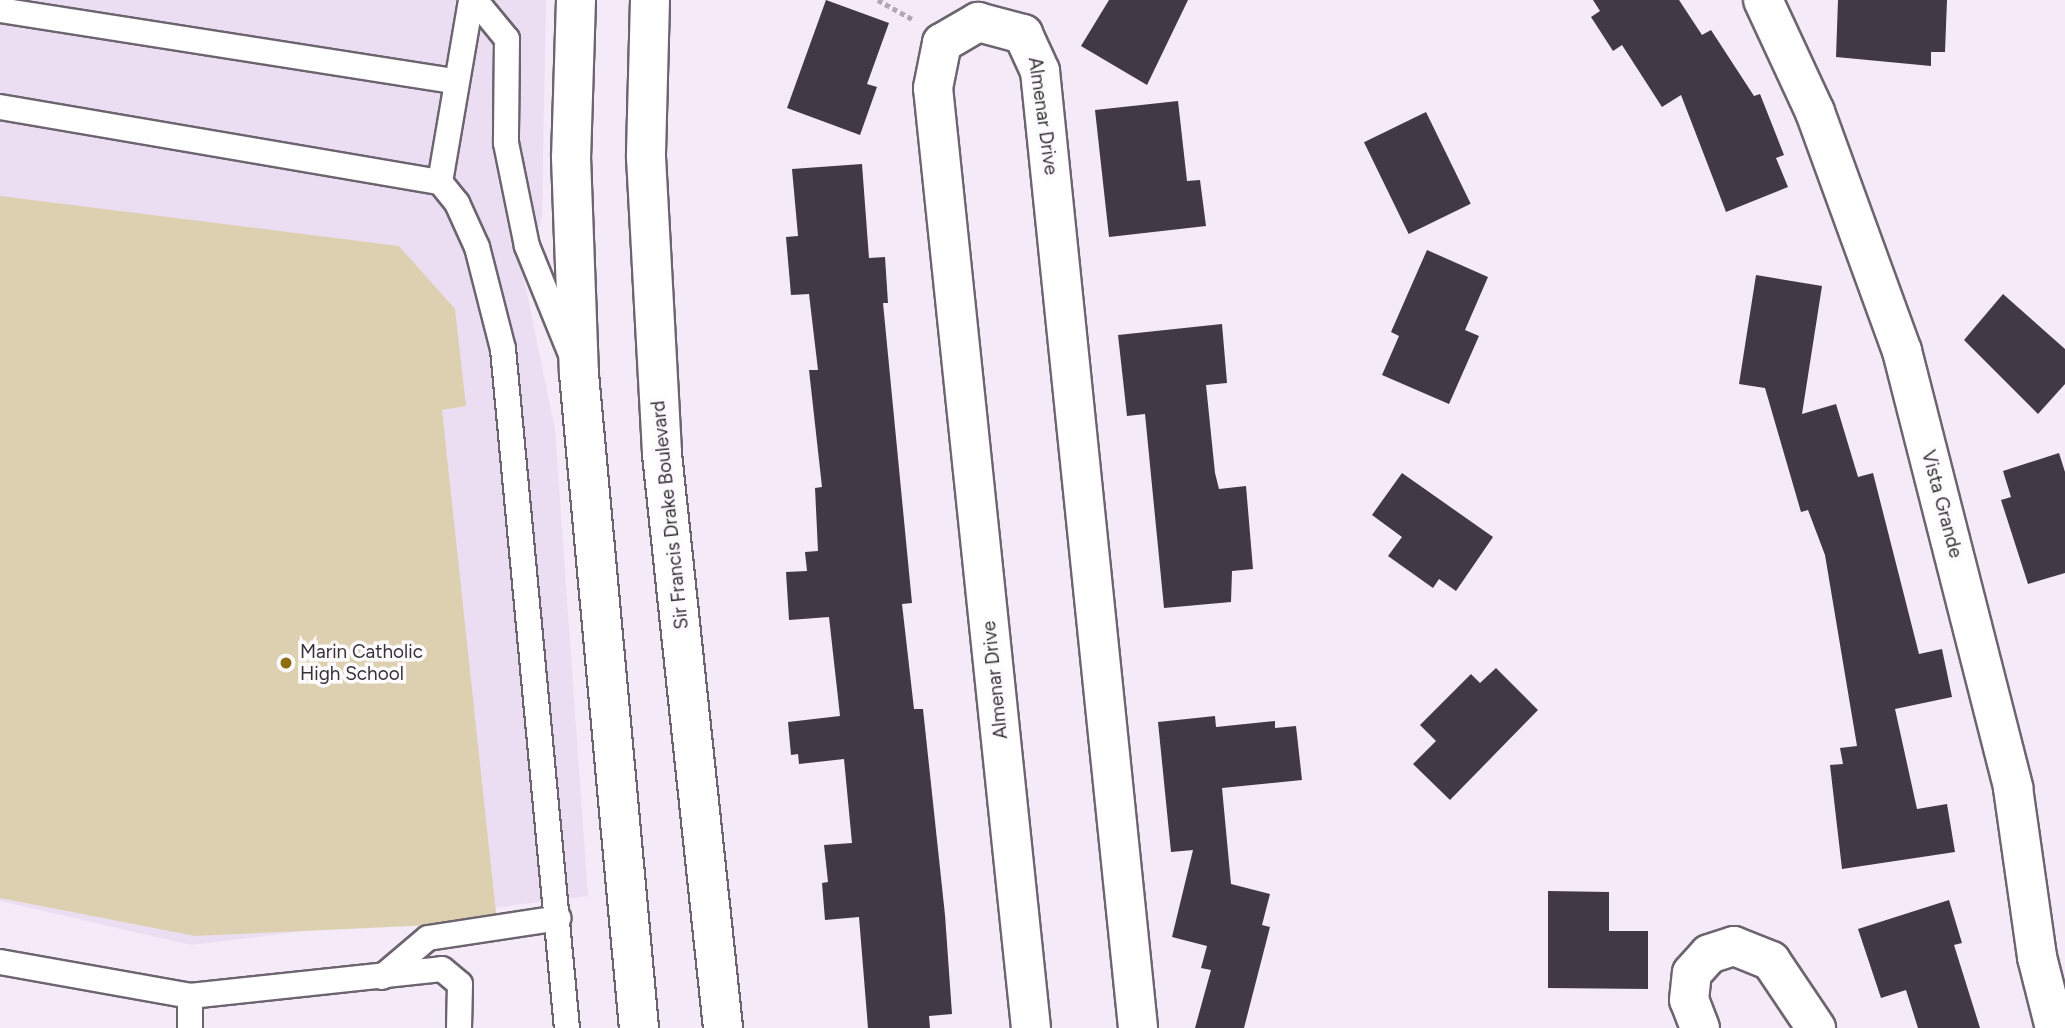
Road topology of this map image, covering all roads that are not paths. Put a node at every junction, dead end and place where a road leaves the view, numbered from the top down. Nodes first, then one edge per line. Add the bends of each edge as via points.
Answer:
1 (473, 0) edge
2 (576, 0) edge
3 (650, 0) edge
4 (1763, 0) edge
5 (0, 10) edge
6 (455, 81) junction
7 (0, 107) edge
8 (440, 183) junction
9 (579, 374) junction
10 (558, 918) junction
11 (0, 962) edge
12 (382, 977) junction
13 (190, 996) junction
14 (190, 1028) edge
15 (459, 1028) edge
16 (567, 1028) edge
17 (639, 1028) edge
18 (723, 1028) edge
19 (1031, 1028) edge
20 (1138, 1028) edge
21 (1700, 1028) edge
22 (1816, 1028) edge
23 (2055, 1028) edge

1 - 6 lane
1 - 9 lane via 507,39 506,144 524,233
2 - 9 street via 571,157
3 - 18 street, Sir Francis Drake Boulevard via 646,157 657,389
4 - 23 street, Vista Grande via 1815,112 1902,351 2007,762 2037,957
5 - 6 lane
6 - 8 lane
7 - 8 lane
8 - 10 lane via 477,247 503,349
9 - 17 street
10 - 12 lane via 428,938
10 - 16 lane
11 - 13 lane
12 - 13 lane
12 - 15 lane via 442,968 460,984
13 - 14 lane
19 - 20 street, Almenar Drive via 933,88 942,43 978,22 1023,34 1040,71
21 - 22 street via 1689,1000 1692,973 1709,954 1734,946 1771,961

